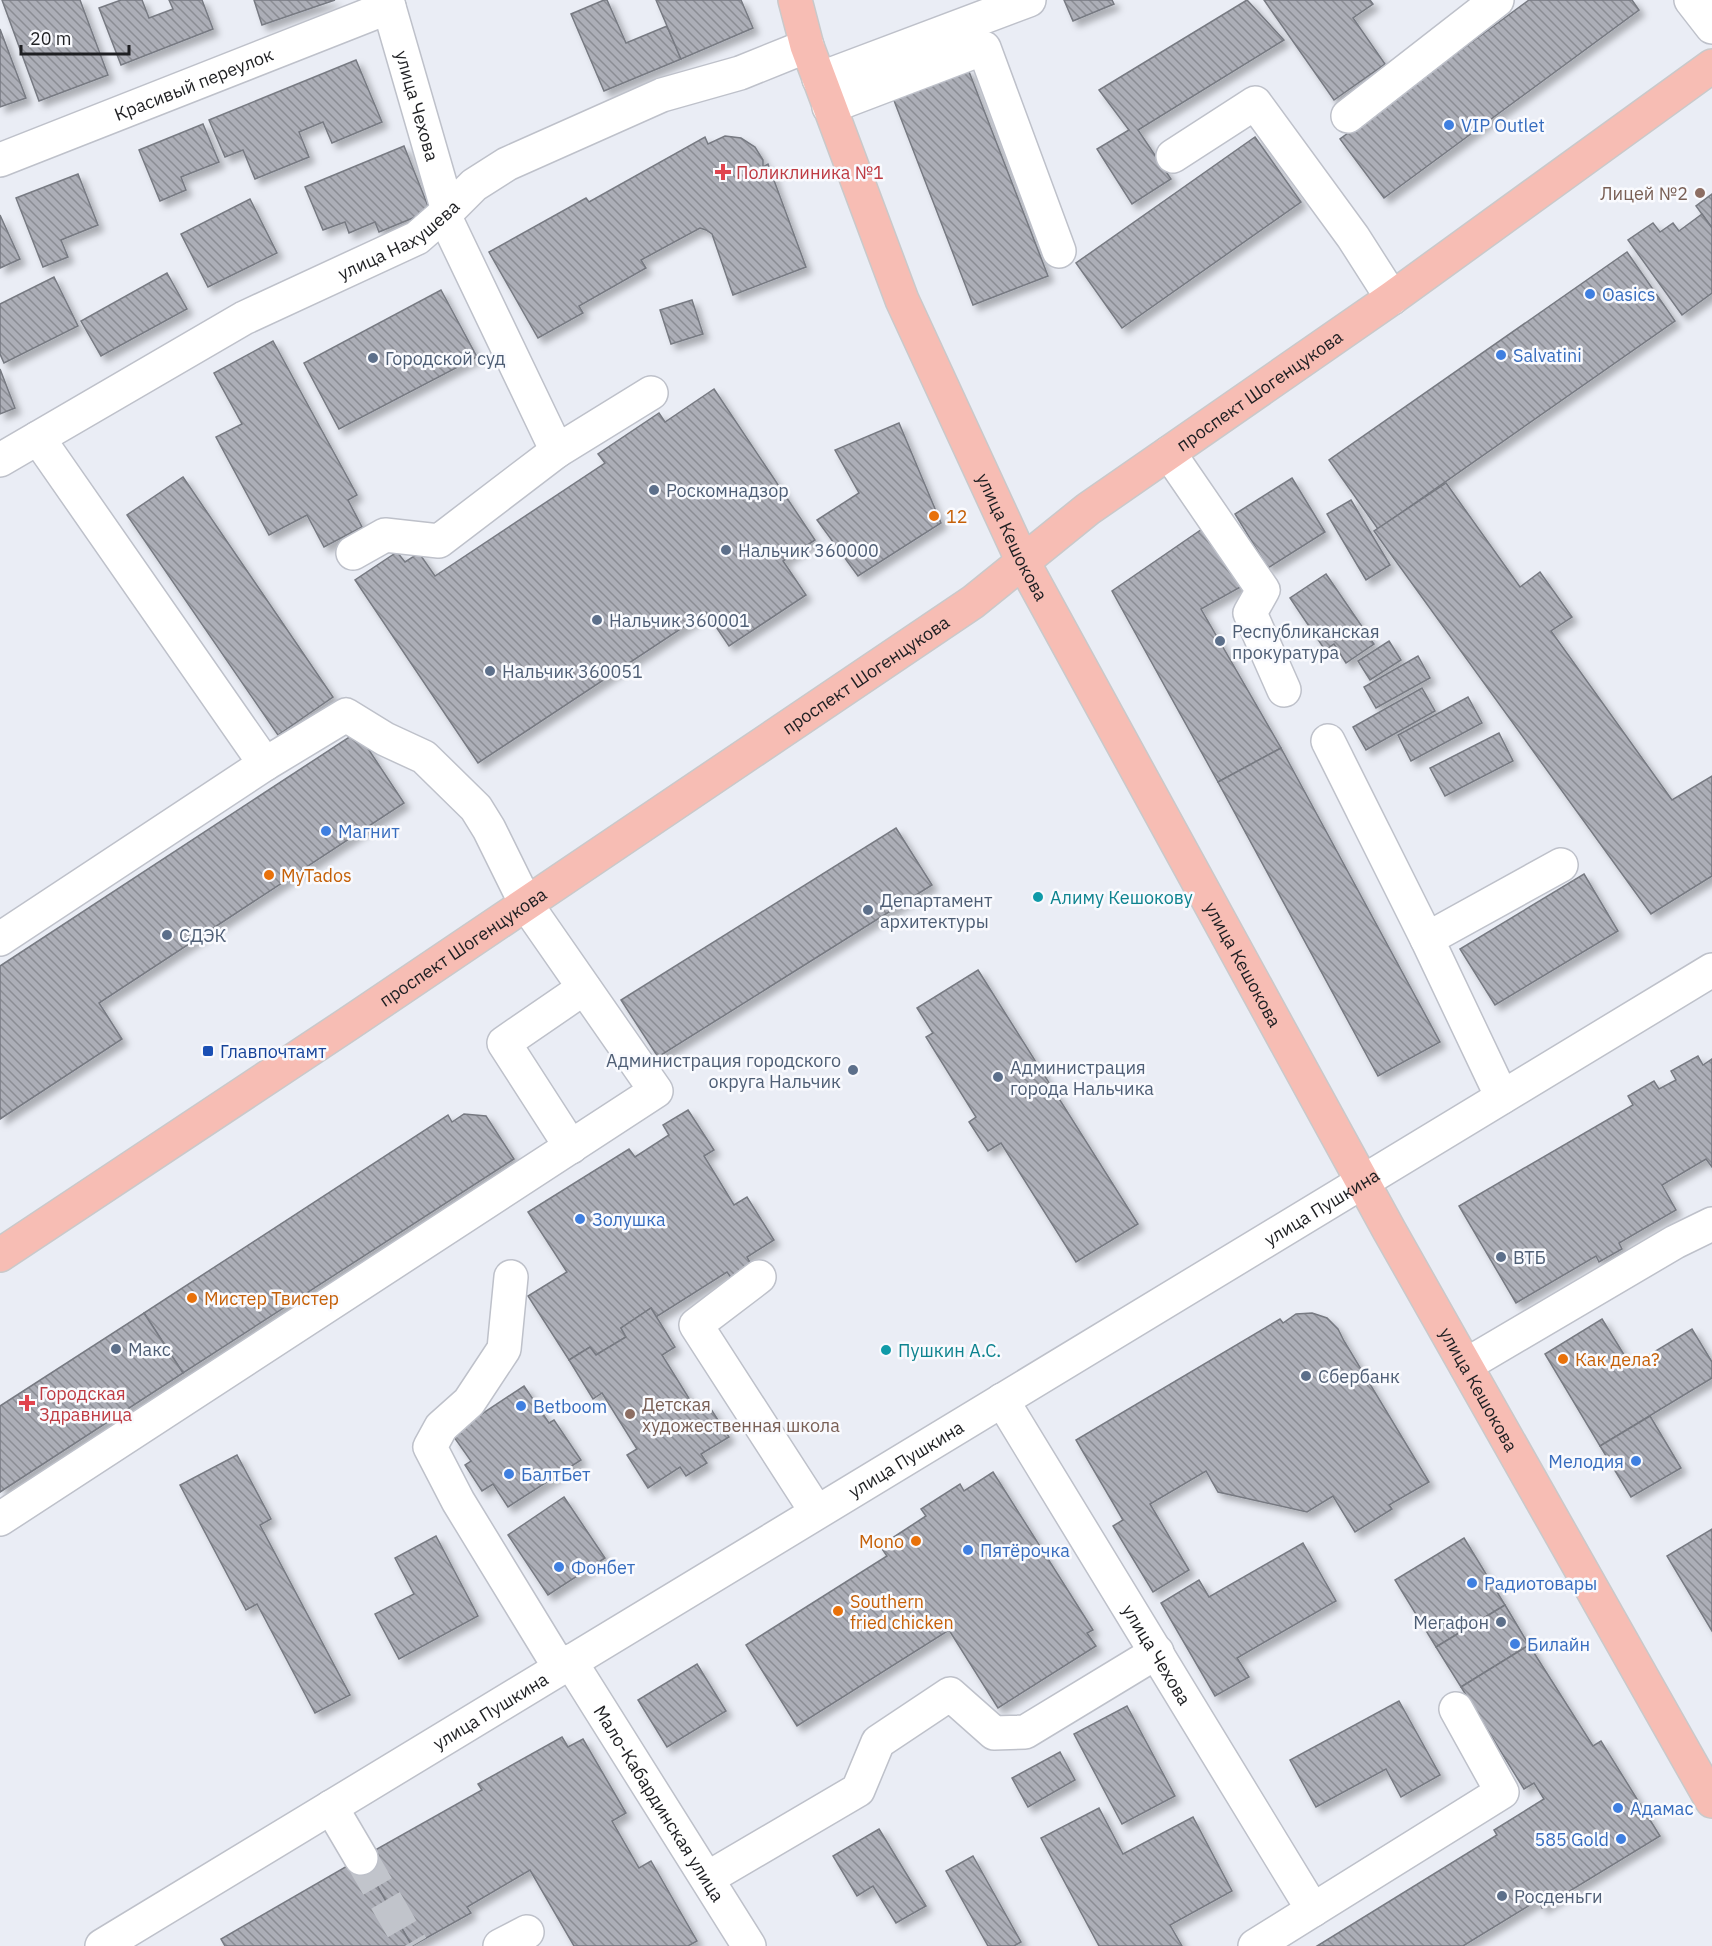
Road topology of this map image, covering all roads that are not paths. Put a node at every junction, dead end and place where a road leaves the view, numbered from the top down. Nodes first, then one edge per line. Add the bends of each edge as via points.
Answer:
1 (795, 0) edge
2 (1029, 0) edge
3 (1497, 0) edge
4 (1691, 0) edge
5 (388, 3) edge
6 (1712, 27) edge
7 (807, 46) junction
8 (1712, 66) edge
9 (824, 93) junction
10 (1348, 116) dead end
11 (1173, 156) dead end
12 (0, 160) edge
13 (446, 213) junction
14 (1059, 251) dead end
15 (1392, 298) junction
16 (651, 393) dead end
17 (38, 438) junction
18 (557, 451) junction
19 (1169, 453) junction
20 (0, 459) edge
21 (353, 553) dead end
22 (1023, 562) junction
23 (1284, 690) dead end
24 (1328, 741) dead end
25 (266, 764) junction
26 (1561, 865) dead end
27 (526, 904) junction
28 (0, 939) edge
29 (1427, 939) junction
30 (1712, 970) edge
31 (584, 988) junction
32 (1502, 1096) junction
33 (571, 1147) junction
34 (1362, 1181) junction
35 (1712, 1224) edge
36 (0, 1255) edge
37 (511, 1277) dead end
38 (759, 1277) dead end
39 (1466, 1365) junction
40 (1002, 1400) junction
41 (816, 1511) junction
42 (0, 1519) edge
43 (1157, 1652) junction
44 (565, 1665) junction
45 (1456, 1709) dead end
46 (1712, 1801) edge
47 (331, 1807) junction
48 (361, 1858) tunnel mouth
49 (708, 1878) junction
50 (1313, 1910) junction
51 (102, 1946) edge
52 (749, 1946) edge
53 (1255, 1946) edge

1 - 7 main road, улица Кешокова
2 - 9 street
3 - 10 street
4 - 6 street
5 - 12 street, Красивый переулок
5 - 13 street, улица Чехова
7 - 9 main road, улица Кешокова
7 - 13 street, улица Нахушева via 740,73 662,95 507,164 474,185
8 - 15 main road, проспект Шогенцукова
9 - 14 street via 984,48
9 - 22 main road, улица Кешокова via 902,300
11 - 15 street via 1255,104 1353,237
13 - 17 street, улица Нахушева via 417,238 244,318
13 - 18 street, улица Чехова
15 - 19 main road, проспект Шогенцукова
16 - 18 street
17 - 20 street, улица Нахушева
17 - 25 street
18 - 21 street via 440,541 384,535
19 - 22 main road, проспект Шогенцукова via 1088,509
19 - 23 street via 1263,590 1250,613
22 - 27 main road, проспект Шогенцукова via 973,602
22 - 34 main road, улица Кешокова
24 - 29 street
25 - 27 street via 346,715 424,757 476,808
25 - 28 street
26 - 29 street
27 - 31 street
27 - 36 main road, проспект Шогенцукова
29 - 32 street
30 - 32 street, улица Пушкина
31 - 33 street via 504,1043
31 - 33 street via 656,1091
32 - 34 street, улица Пушкина
33 - 42 street
34 - 39 main road, улица Кешокова
34 - 40 street, улица Пушкина
35 - 39 street
37 - 44 street, Мало-Кабардинская улица via 504,1349 469,1402 441,1427 430,1448 458,1501
38 - 41 street via 696,1324
39 - 46 main road, улица Кешокова
40 - 41 street, улица Пушкина
40 - 43 street, улица Чехова
41 - 44 street, улица Пушкина
43 - 49 street via 1025,1732 994,1733 950,1694 878,1742 858,1790
43 - 50 street, улица Чехова
44 - 47 street, улица Пушкина
44 - 49 street, Мало-Кабардинская улица
45 - 50 street via 1502,1792
47 - 48 street
47 - 51 street, улица Пушкина
49 - 52 street, Мало-Кабардинская улица
50 - 53 street

